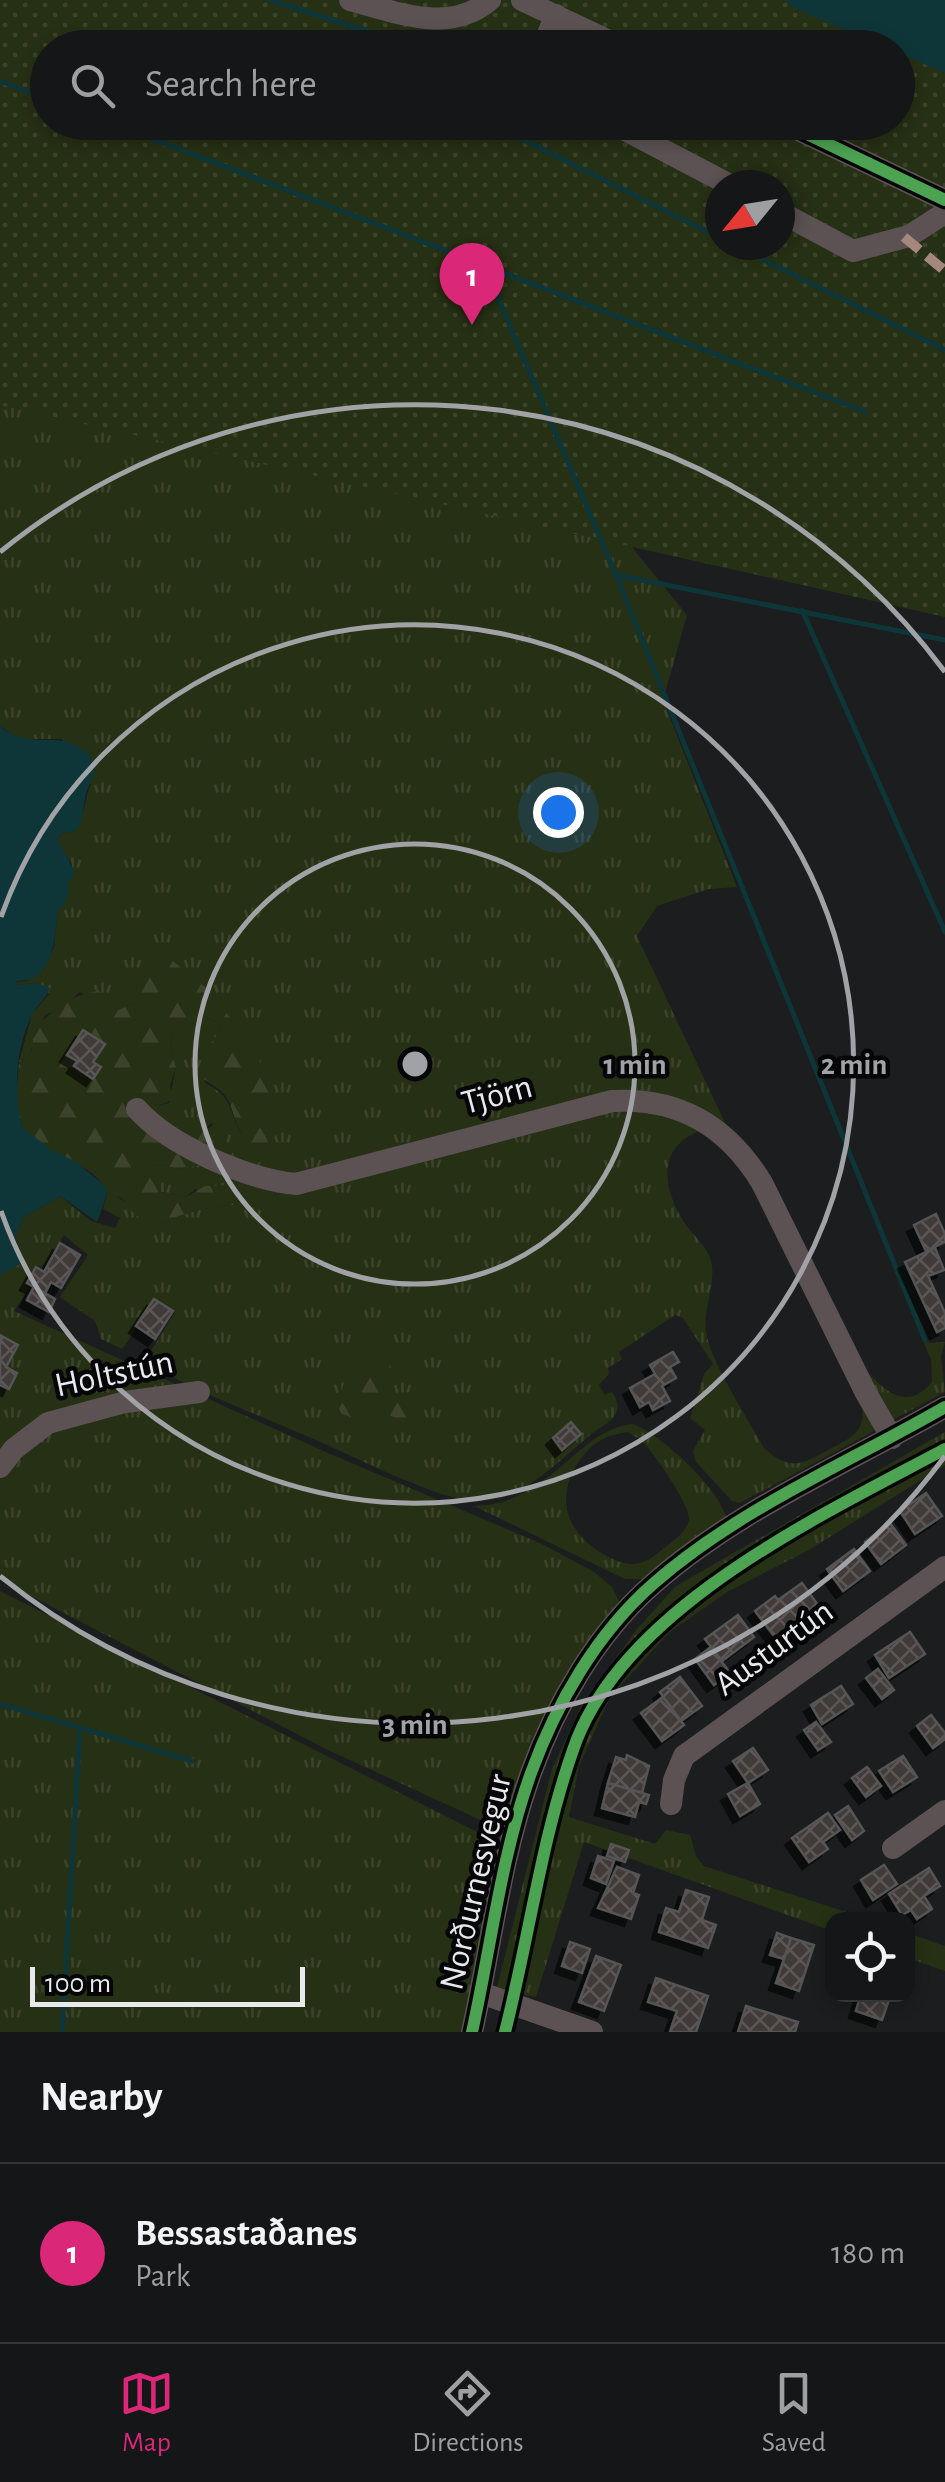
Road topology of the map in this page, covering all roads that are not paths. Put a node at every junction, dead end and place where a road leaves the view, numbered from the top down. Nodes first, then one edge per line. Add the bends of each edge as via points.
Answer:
1 (350, 0) edge
2 (490, 0) edge
3 (522, 0) edge
4 (556, 15) junction
5 (550, 30) edge
6 (587, 30) edge
7 (644, 140) edge
8 (820, 140) edge
9 (705, 172) edge
10 (945, 200) edge
11 (945, 213) edge
12 (795, 220) edge
13 (137, 1109) dead end
14 (199, 1392) dead end
15 (945, 1408) edge
16 (892, 1438) junction
17 (0, 1468) edge
18 (945, 1567) edge
19 (672, 1804) dead end
20 (945, 1811) edge
21 (892, 1848) dead end
22 (480, 1993) junction
23 (472, 2032) edge
24 (592, 2032) edge

1 - 2 street via 434,20 469,15
3 - 4 street
4 - 5 street
4 - 6 street
7 - 9 street
8 - 10 street
11 - 12 street via 909,236 853,251
13 - 16 street, Tjörn via 161,1132 241,1171 296,1184 612,1101 653,1101 679,1110 730,1140 746,1158
14 - 17 street, Holtstún via 125,1402 48,1423
15 - 16 street, Norðurnesvegur
16 - 22 street, Norðurnesvegur via 720,1534 653,1584 598,1648 560,1702 530,1776
18 - 19 street, Austurtún via 684,1756
20 - 21 street
22 - 23 street, Norðurnesvegur
22 - 24 street

